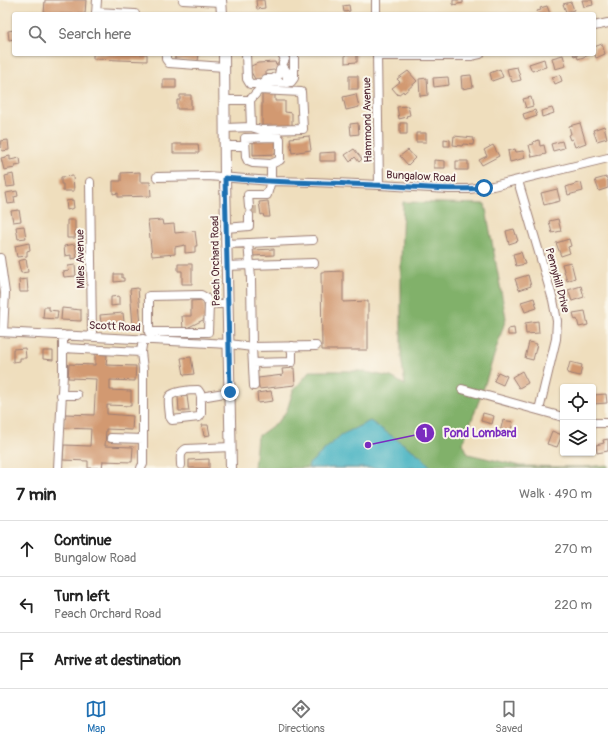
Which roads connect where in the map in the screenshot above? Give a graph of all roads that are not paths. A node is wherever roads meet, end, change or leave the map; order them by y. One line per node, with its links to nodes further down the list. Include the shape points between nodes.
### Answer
1 (96, 0): 5 (street)
2 (183, 0): 4 (street)
3 (376, 0): 7 (street)
4 (221, 1): 6 (main road)
5 (96, 12)
6 (222, 12)
7 (376, 12)
8 (608, 23): 9 (street)
9 (596, 26)
10 (166, 56): 15 (street, via 170,63)
11 (224, 56): 15 (main road, Peach Orchard Road)
12 (246, 56): 17 (street, via 247,80 250,84)
13 (377, 56): 31 (street, Hammond Avenue)
14 (285, 62): 16 (street); 16 (street, via 294,78); 17 (street, via 278,75)
15 (224, 67): 18 (main road, Peach Orchard Road)
16 (287, 83): 17 (street)
17 (258, 84)
18 (224, 100): 19 (street); 21 (main road, Peach Orchard Road)
19 (250, 100): 20 (street); 20 (street, via 259,90 301,92 303,129 261,130)
20 (251, 127): 21 (street)
21 (225, 128): 22 (main road, Peach Orchard Road)
22 (225, 146): 23 (street); 27 (main road, Peach Orchard Road)
23 (245, 146): 25 (street, via 248,161); 25 (street, via 245,138 278,137 280,160)
24 (608, 158): 28 (street, Bungalow Road)
25 (271, 164): 30 (street)
26 (157, 178): 27 (street, Bungalow Road)
27 (225, 178): 30 (street, Bungalow Road); 32 (main road, Peach Orchard Road)
28 (518, 180): 31 (street, Bungalow Road, via 469,189); 60 (street, Pennyhill Drive, via 557,321 556,339)
29 (90, 182): 44 (street, Miles Avenue)
30 (270, 182): 31 (street, Bungalow Road); 32 (street, via 267,195 248,195 253,226)
31 (379, 185)
32 (226, 228): 34 (main road, Peach Orchard Road)
33 (314, 240): 35 (street)
34 (226, 244): 35 (street); 39 (main road, Peach Orchard Road)
35 (248, 244): 38 (street)
36 (0, 258): 42 (street, via 5,293)
37 (314, 263): 38 (street)
38 (250, 265): 39 (street); 50 (street)
39 (227, 266): 41 (main road, Peach Orchard Road)
40 (210, 304): 41 (street); 45 (street, via 208,332); 45 (street, via 201,295 149,296 149,332)
41 (228, 304): 47 (main road, Peach Orchard Road)
42 (2, 332): 43 (street, Scott Road)
43 (63, 334): 44 (street, Scott Road); 51 (street)
44 (92, 336): 46 (street, Scott Road)
45 (172, 336): 46 (street, Scott Road); 47 (street, Scott Road)
46 (143, 339): 52 (street)
47 (229, 344): 50 (street, Scott Road); 56 (main road, Peach Orchard Road)
48 (292, 346): 49 (street, Scott Road); 50 (street, Scott Road); 53 (street, via 292,362)
49 (316, 346)
50 (252, 347): 53 (street)
51 (63, 348): 52 (street); 57 (street)
52 (141, 352): 65 (street)
53 (253, 363): 54 (street)
54 (254, 386)
55 (462, 389): 60 (street)
56 (230, 392): 59 (street); 66 (main road, Peach Orchard Road)
57 (62, 395): 58 (street); 68 (street)
58 (77, 395)
59 (201, 396): 59 (street, via 198,390 170,395 170,418 172,420 199,417)
60 (539, 410): 61 (street)
61 (560, 416)
62 (608, 422): 63 (street)
63 (596, 423)
64 (111, 438): 65 (street)
65 (143, 439): 69 (street)
66 (231, 447): 67 (street, via 182,451); 70 (main road, Peach Orchard Road)
67 (181, 465)
68 (58, 468)
69 (141, 468)
70 (231, 468)

